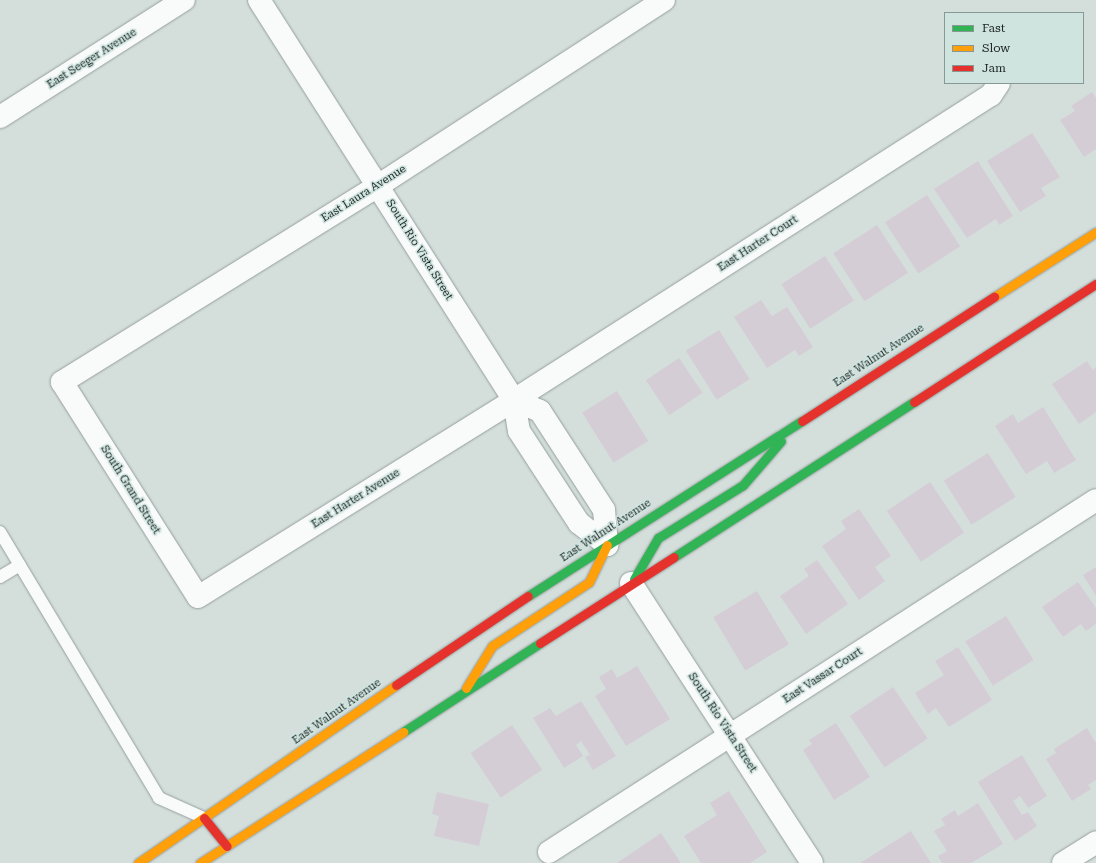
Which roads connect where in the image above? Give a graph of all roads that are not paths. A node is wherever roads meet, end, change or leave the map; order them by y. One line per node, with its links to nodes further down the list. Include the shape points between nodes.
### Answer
1 (184, 0): 5 (street, East Seeger Avenue)
2 (259, 0): 6 (street, South Rio Vista Street)
3 (664, 0): 6 (street, East Laura Avenue)
4 (998, 84): 10 (street, East Harter Court, via 991,95)
5 (0, 117)
6 (378, 186): 9 (street, East Laura Avenue); 10 (street, South Rio Vista Street)
7 (1096, 232): 11 (main road, East Walnut Avenue)
8 (1096, 284): 17 (main road)
9 (62, 382): 18 (street, South Grand Street)
10 (514, 400): 14 (street, via 540,411 604,510); 18 (street, East Harter Avenue)
11 (797, 423): 14 (main road, East Walnut Avenue); 17 (main road, via 743,486 658,538)
12 (1096, 500): 20 (street, East Vassar Court)
13 (0, 532): 15 (lane)
14 (607, 545): 19 (main road, via 589,582 492,646); 21 (main road, East Walnut Avenue, via 470,633)
15 (20, 565): 16 (lane); 21 (lane, via 159,798)
16 (0, 577)
17 (631, 583): 19 (main road); 20 (street, South Rio Vista Street)
18 (198, 597)
19 (462, 693): 23 (main road)
20 (730, 736): 24 (street, East Vassar Court); 27 (street, South Rio Vista Street)
21 (204, 818): 23 (main road); 25 (main road, East Walnut Avenue)
22 (1096, 842): 28 (street)
23 (226, 846): 26 (main road)
24 (549, 852)
25 (138, 863)
26 (200, 863)
27 (812, 863)
28 (1063, 863)

